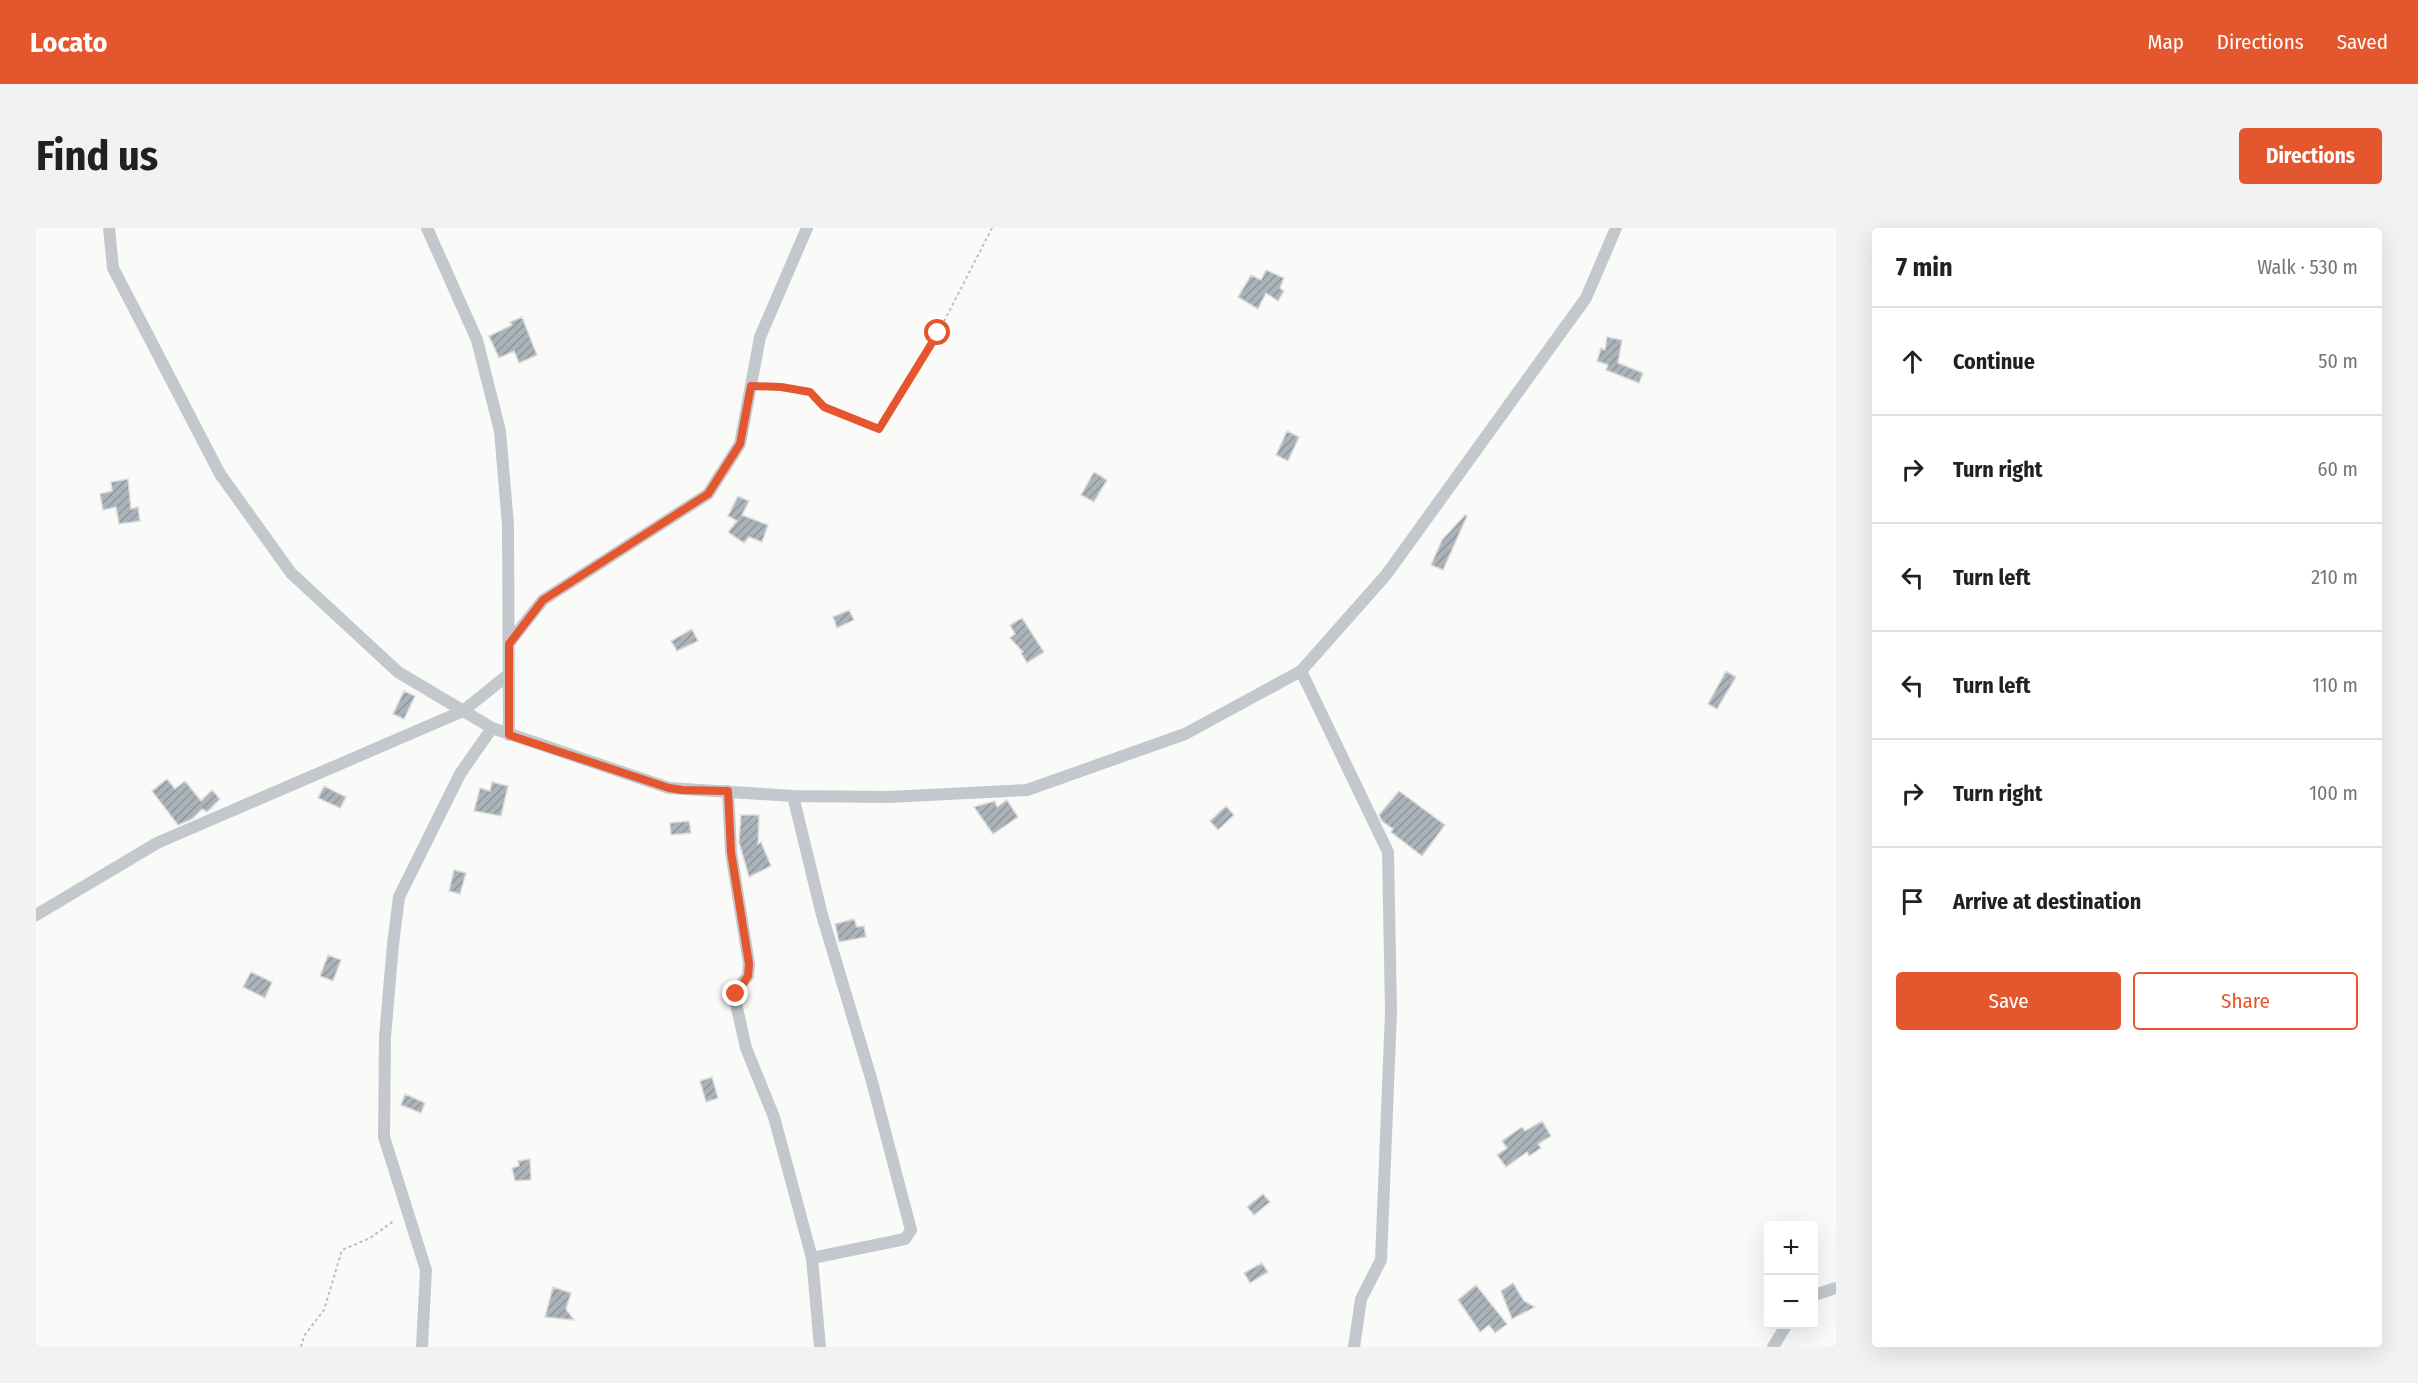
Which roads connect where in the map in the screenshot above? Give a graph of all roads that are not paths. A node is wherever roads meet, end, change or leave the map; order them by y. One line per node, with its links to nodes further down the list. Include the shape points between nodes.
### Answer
1 (109, 228): 8 (street, via 113,268 220,474 291,573 398,672)
2 (427, 228): 5 (street, via 477,340 500,431 508,525)
3 (807, 228): 5 (street, via 760,337 740,444 708,494 543,600)
4 (1616, 228): 6 (street, via 1586,298 1386,575)
5 (509, 644): 7 (street)
6 (1301, 671): 12 (street, via 1185,734 1027,790 888,797); 20 (street, via 1388,852 1391,1012 1381,1260 1361,1299)
7 (509, 674): 8 (street); 10 (street)
8 (463, 711): 9 (street); 13 (street, via 157,843)
9 (492, 728): 10 (street); 18 (street, via 460,774 399,897 385,1037 384,1137 426,1270)
10 (509, 735): 11 (street, via 669,788)
11 (728, 791): 12 (street); 14 (street, via 731,852 749,964 748,976 737,989 735,999 746,1048 774,1117)
12 (793, 796): 14 (street, via 822,915 911,1230 905,1239)
13 (36, 915)
14 (812, 1258): 19 (street)
15 (1836, 1288): 16 (street)
16 (1818, 1294)
17 (1784, 1329): 21 (street)
18 (422, 1347)
19 (820, 1347)
20 (1354, 1347)
21 (1773, 1347)

